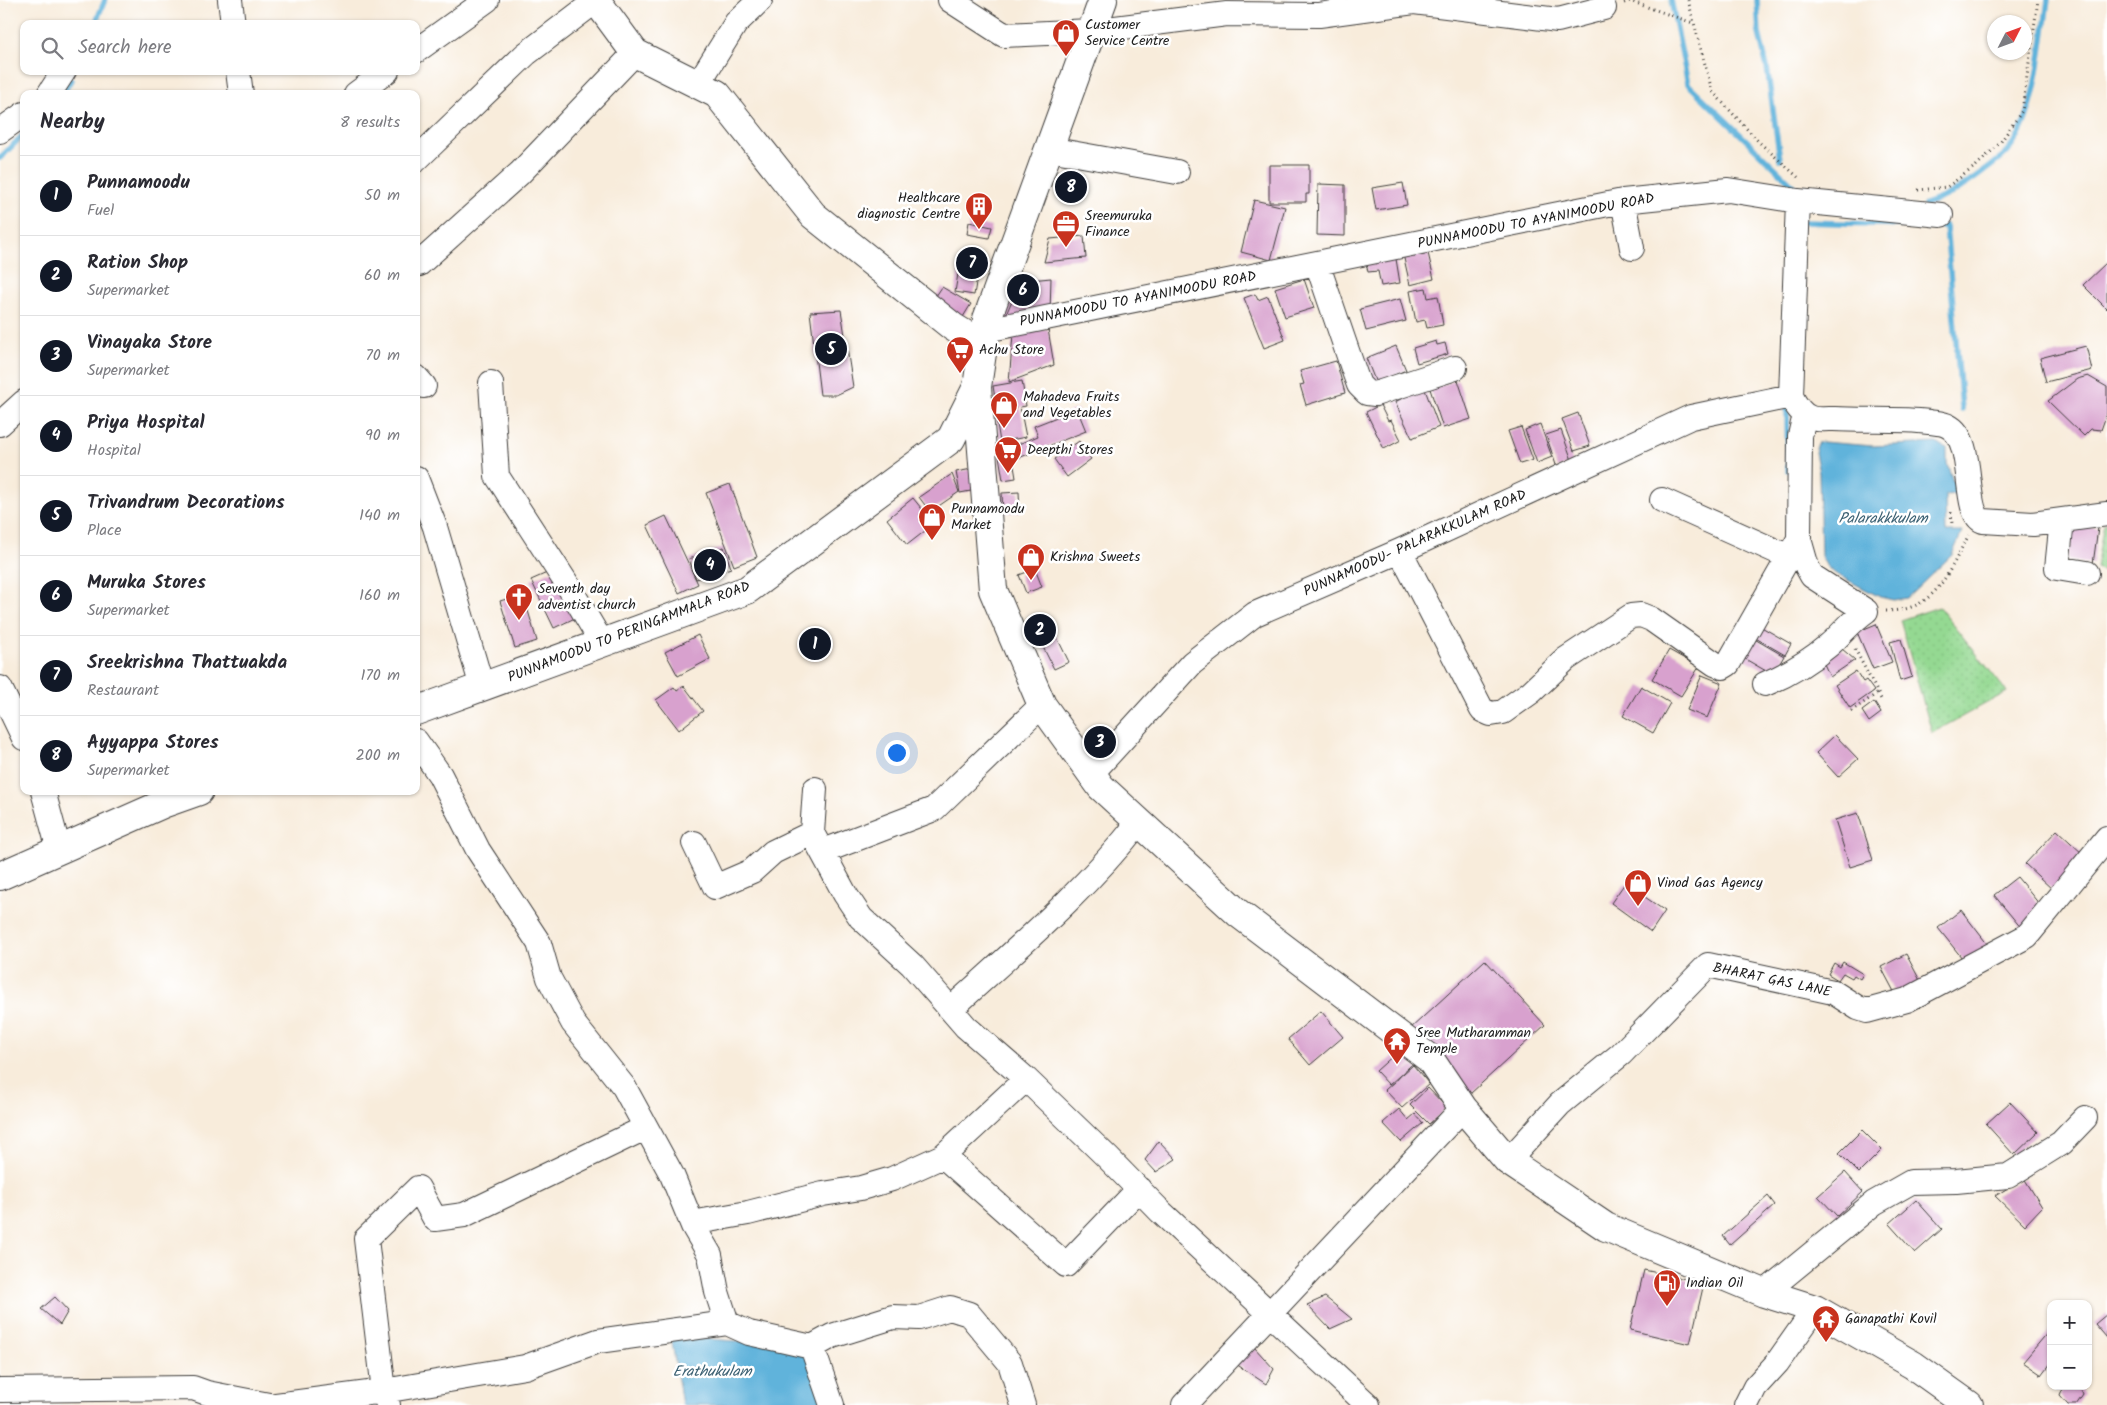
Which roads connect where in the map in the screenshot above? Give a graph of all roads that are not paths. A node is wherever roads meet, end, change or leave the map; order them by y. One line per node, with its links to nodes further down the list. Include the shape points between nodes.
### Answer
1 (230, 0): 10 (street)
2 (487, 0): 12 (street)
3 (597, 0): 13 (main road); 24 (street, via 526,54)
4 (760, 0): 17 (street, via 736,23)
5 (950, 0): 11 (street, via 1004,35)
6 (1102, 0): 11 (main road)
7 (1370, 4): 8 (street, via 1414,2); 11 (street, via 1319,15 1227,14)
8 (1499, 6): 9 (street, via 1558,20)
9 (1604, 8)
10 (232, 20)
11 (1091, 31): 23 (main road)
12 (420, 48)
13 (635, 54): 17 (main road); 31 (street, via 520,173)
14 (61, 75): 18 (street)
15 (239, 75): 19 (street)
16 (382, 75): 20 (street)
17 (698, 84): 32 (main road, via 716,94 813,215 953,328)
18 (52, 90)
19 (240, 90)
20 (362, 90)
21 (20, 117): 22 (street)
22 (0, 132)
23 (1049, 149): 25 (street); 32 (main road, via 987,319)
24 (420, 156)
25 (1177, 172)
26 (1800, 190): 27 (street, PUNNAMOODU TO AYANIMOODU ROAD, via 1728,190); 28 (street, PUNNAMOODU TO AYANIMOODU ROAD); 36 (street)
27 (1623, 201): 29 (street); 30 (street, PUNNAMOODU TO AYANIMOODU ROAD)
28 (1941, 215)
29 (1632, 248)
30 (1317, 263): 32 (street, PUNNAMOODU TO AYANIMOODU ROAD); 33 (street, via 1354,374 1367,393 1375,394)
31 (420, 264)
32 (984, 337): 35 (main road)
33 (1455, 368)
34 (491, 383): 47 (street, via 497,476)
35 (978, 387): 47 (main road, PUNNAMOODU TO PERINGAMMALA ROAD, via 951,439 748,590); 51 (main road, via 993,590)
36 (1785, 397): 38 (street); 45 (street, PUNNAMOODU- PALARAKKULAM ROAD, via 1691,417)
37 (20, 406): 39 (street)
38 (1810, 418): 43 (street, via 1901,418 1947,425 1963,442 1968,482 1979,519 2033,524); 44 (street, via 1803,423 1800,436)
39 (0, 424)
40 (420, 488): 50 (street, via 435,526)
41 (1662, 500): 44 (street)
42 (2107, 514): 43 (street)
43 (2062, 520): 46 (street, via 2057,568)
44 (1794, 548): 45 (street, via 1728,664 1715,664 1641,614 1631,616 1566,659 1531,692 1503,712 1491,714 1482,710); 48 (street, via 1812,576 1856,611 1830,644 1788,675)
45 (1400, 551): 55 (street, PUNNAMOODU- PALARAKKULAM ROAD, via 1255,614 1192,663)
46 (2087, 573)
47 (602, 643): 50 (main road, PUNNAMOODU TO PERINGAMMALA ROAD)
48 (1765, 684)
49 (0, 688): 53 (street)
50 (482, 688): 52 (main road, PUNNAMOODU TO PERINGAMMALA ROAD)
51 (1042, 706): 55 (main road); 61 (street, via 934,809)
52 (420, 710)
53 (20, 730)
54 (420, 747): 69 (street, via 440,775 478,850 539,943 549,978 574,1023 624,1087)
55 (1091, 774): 59 (main road)
56 (815, 789): 61 (street)
57 (44, 795): 63 (street)
58 (190, 795): 63 (main road)
59 (1138, 822): 65 (street, via 1083,887); 67 (main road, via 1238,913 1430,1059)
60 (2107, 838): 71 (street, BHARAT GAS LANE, via 2027,936 1907,1000 1867,1011 1834,992 1708,965 1621,1054 1560,1104)
61 (818, 842): 62 (street, via 774,852 752,871 715,887); 65 (street, via 845,894 862,918 912,965)
62 (694, 843)
63 (59, 850): 64 (main road)
64 (0, 876)
65 (951, 1009): 66 (street, via 966,1027)
66 (1026, 1079): 70 (street); 72 (street)
67 (1463, 1108): 71 (main road); 76 (street)
68 (2085, 1118): 74 (street, via 2061,1143 2008,1176 1911,1182 1874,1204)
69 (645, 1128): 73 (street, via 672,1174); 80 (street, via 464,1215 435,1219 418,1188 366,1240)
70 (943, 1156): 72 (street, via 1066,1266); 73 (street, via 892,1179 860,1188)
71 (1508, 1161): 74 (main road, via 1606,1227)
72 (1139, 1189): 76 (street)
73 (692, 1223): 77 (street, via 710,1254)
74 (1764, 1293): 75 (main road)
75 (1815, 1309): 87 (street, via 1777,1363 1755,1387); 88 (main road, via 1913,1365)
76 (1270, 1315): 85 (street); 86 (street)
77 (726, 1323): 78 (street, via 749,1333); 80 (street, via 598,1341 526,1367)
78 (812, 1347): 83 (street); 84 (street, via 832,1336 893,1317 919,1318 950,1308 968,1314 1010,1363)
79 (0, 1390): 81 (street, via 193,1388)
80 (386, 1398): 82 (street)
81 (269, 1405)
82 (276, 1405)
83 (832, 1405)
84 (1023, 1405)
85 (1184, 1405)
86 (1368, 1405)
87 (1746, 1405)
88 (1969, 1405)

